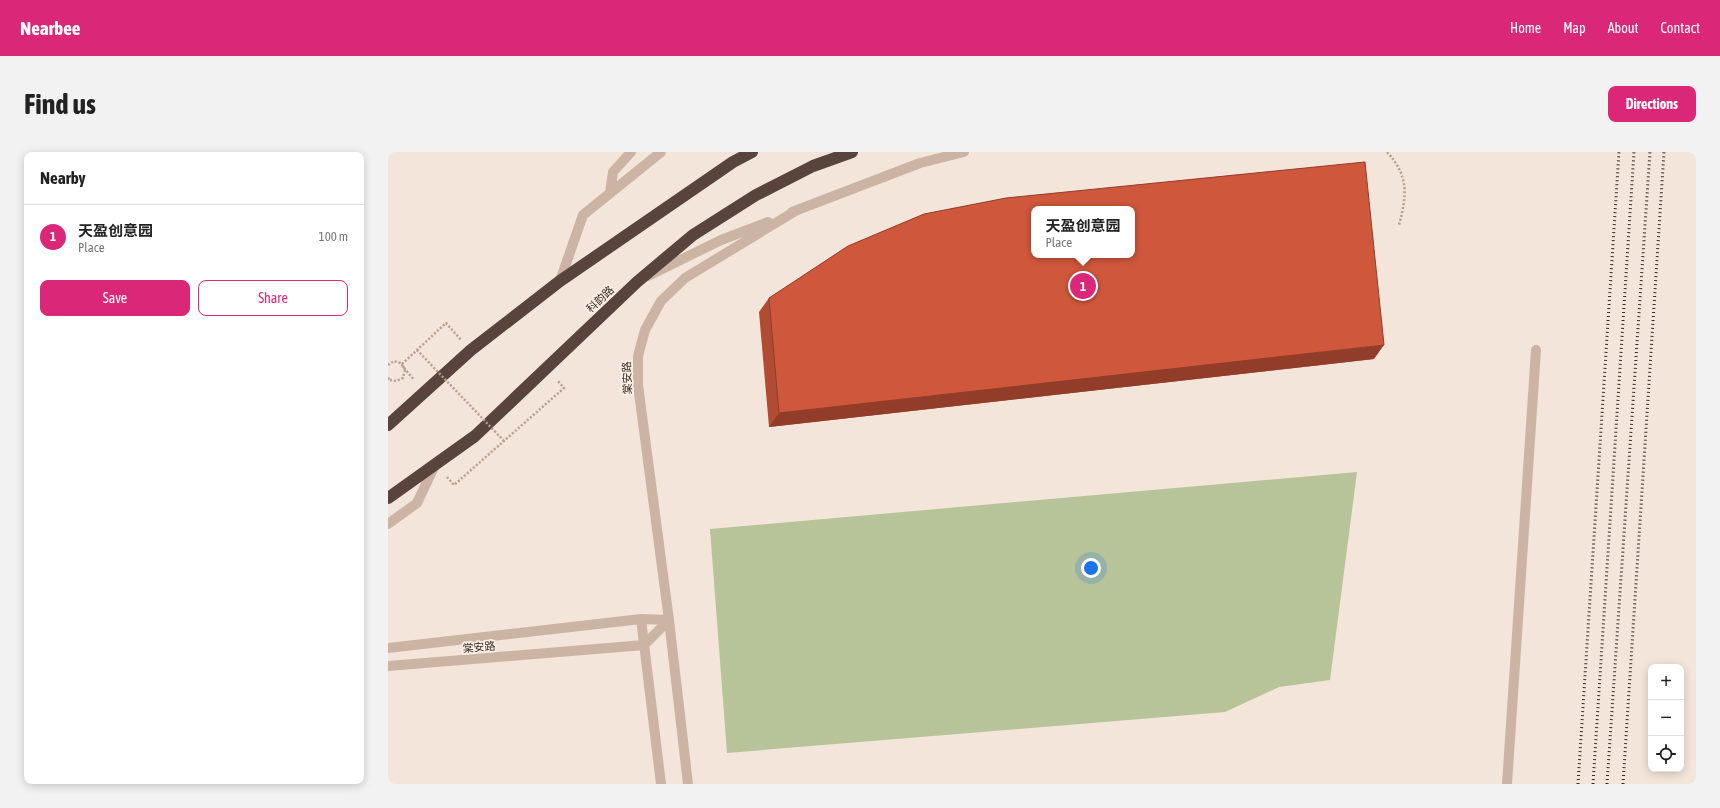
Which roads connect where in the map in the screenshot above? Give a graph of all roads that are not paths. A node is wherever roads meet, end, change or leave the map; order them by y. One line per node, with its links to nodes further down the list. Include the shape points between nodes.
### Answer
1 (631, 152): 6 (street, via 613,172)
2 (661, 152): 6 (street)
3 (752, 152): 8 (highway, via 733,162)
4 (852, 152): 9 (highway, 科韵路, via 813,166 756,195 693,235)
5 (964, 152): 7 (street, via 920,163)
6 (610, 193): 8 (street, via 582,215)
7 (797, 210): 9 (street, via 721,240); 16 (street, 棠安路, via 685,278 661,301 645,330 638,356 638,385)
8 (560, 280): 11 (highway, via 470,350)
9 (637, 282): 12 (highway, 科韵路, via 475,436)
10 (1536, 350): 22 (street)
11 (388, 425)
12 (435, 465): 13 (highway, 科韵路); 14 (street, via 417,503)
13 (388, 498)
14 (388, 524)
15 (641, 619): 16 (street, 棠安路); 17 (street); 18 (street, 棠安路)
16 (669, 620): 17 (street); 21 (street, 棠安路)
17 (644, 646): 19 (street, 棠安路); 20 (street)
18 (388, 648)
19 (388, 666)
20 (661, 784)
21 (688, 784)
22 (1507, 784)

